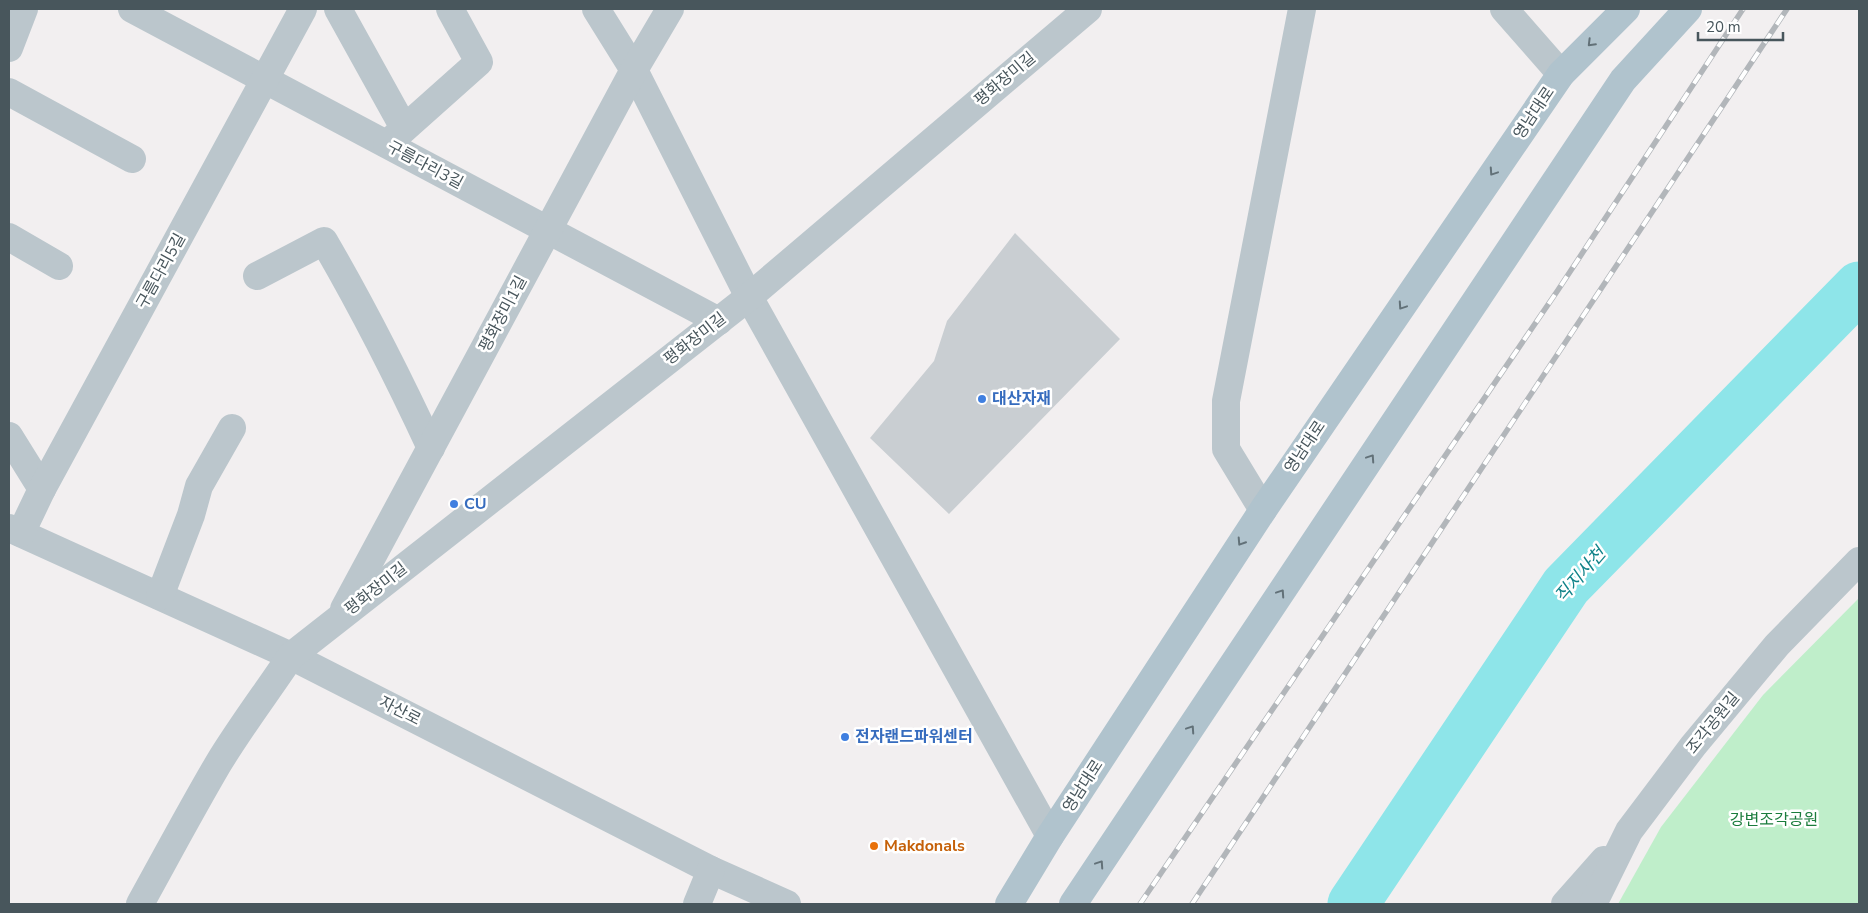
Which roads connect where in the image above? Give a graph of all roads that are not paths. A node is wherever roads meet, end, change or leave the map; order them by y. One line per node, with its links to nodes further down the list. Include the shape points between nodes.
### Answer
1 (24, 9): 13 (street)
2 (132, 9): 16 (street, 구름다리3길)
3 (303, 9): 16 (street, 구름다리5길)
4 (338, 9): 18 (street)
5 (450, 9): 18 (street, via 479,62)
6 (596, 9): 14 (street)
7 (670, 9): 14 (street, 평화장미1길)
8 (1088, 9): 24 (street, 평화장미길)
9 (1302, 9): 30 (street, via 1226,401 1226,450)
10 (1504, 9): 15 (street)
11 (1626, 9): 15 (main road, 영남대로, one-way to 15)
12 (1688, 9): 43 (main road, one-way to 12, via 1623,80)
13 (9, 48)
14 (634, 70): 20 (street, 평화장미1길); 24 (street)
15 (1560, 74): 30 (main road, 영남대로, one-way to 30)
16 (265, 79): 18 (street, 구름다리3길); 29 (street, 구름다리5길)
17 (9, 92): 19 (street)
18 (395, 136): 20 (street, 구름다리3길)
19 (132, 159)
20 (548, 230): 25 (street, 구름다리3길); 28 (street, 평화장미1길)
21 (9, 236): 22 (street)
22 (59, 266)
23 (257, 276): 28 (street, via 324,241 398,378)
24 (749, 297): 25 (street, 평화장미길); 37 (street)
25 (719, 321): 34 (street, 평화장미길)
26 (232, 428): 33 (street, via 198,486 191,515)
27 (9, 436): 29 (street)
28 (431, 448): 34 (street, 평화장미1길)
29 (42, 489): 31 (street, 구름다리5길)
30 (1262, 510): 37 (main road, 영남대로, one-way to 37)
31 (15, 531): 33 (street, 자산로)
32 (1859, 560): 36 (street, 조각공원길, via 1777,645 1693,746)
33 (160, 596): 35 (street, 자산로)
34 (338, 619): 35 (street, 평화장미길)
35 (291, 656): 38 (street, 자산로); 39 (street, 평화장미길, via 219,763)
36 (1629, 831): 44 (street); 45 (street, 조각공원길)
37 (1050, 836): 42 (main road, 영남대로)
38 (711, 870): 40 (street); 41 (street, 자산로)
39 (140, 904)
40 (697, 904)
41 (787, 904)
42 (1009, 904)
43 (1073, 904)
44 (1565, 904)
45 (1593, 904)

